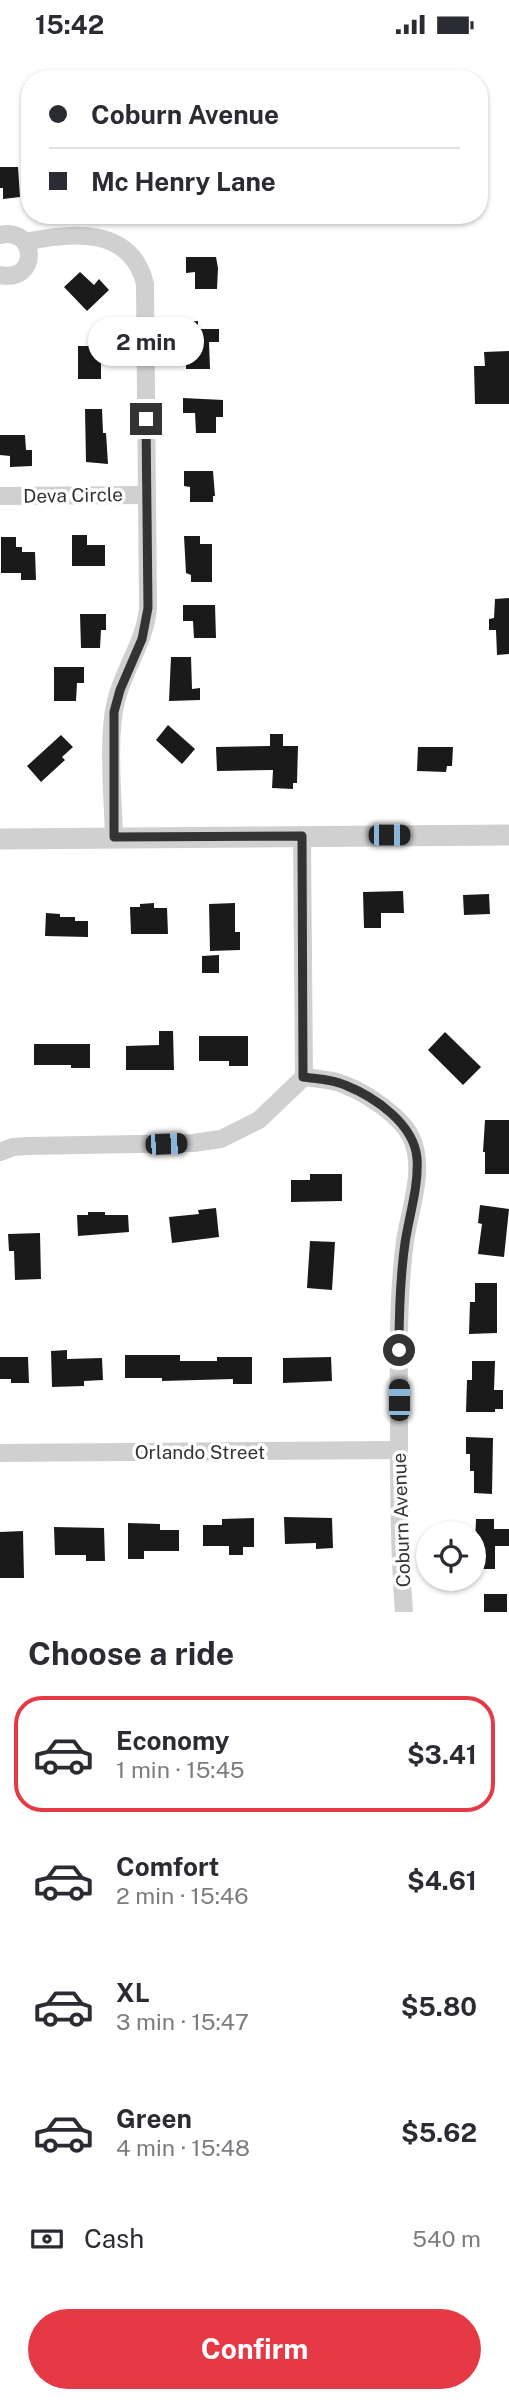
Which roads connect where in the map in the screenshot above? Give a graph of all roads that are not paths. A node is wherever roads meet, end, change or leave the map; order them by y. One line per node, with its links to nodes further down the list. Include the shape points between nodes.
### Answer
1 (0, 235): 2 (street, via 12,234)
2 (25, 242): 3 (street, via 26,267 14,276); 4 (street, via 60,236 99,237 126,250 141,271 146,292)
3 (0, 275)
4 (147, 495): 5 (street, Deva Circle); 8 (street, via 147,617 114,712)
5 (0, 496)
6 (509, 835): 7 (street)
7 (302, 836): 8 (street); 10 (street)
8 (114, 837): 9 (street)
9 (0, 839)
10 (303, 1077): 11 (street, via 259,1120 221,1139 27,1146); 12 (street, Coburn Avenue, via 344,1084 368,1098 403,1125 415,1149 417,1173 401,1284)
11 (0, 1151)
12 (399, 1450): 13 (street, Orlando Street); 14 (street, Coburn Avenue)
13 (0, 1453)
14 (404, 1612)

